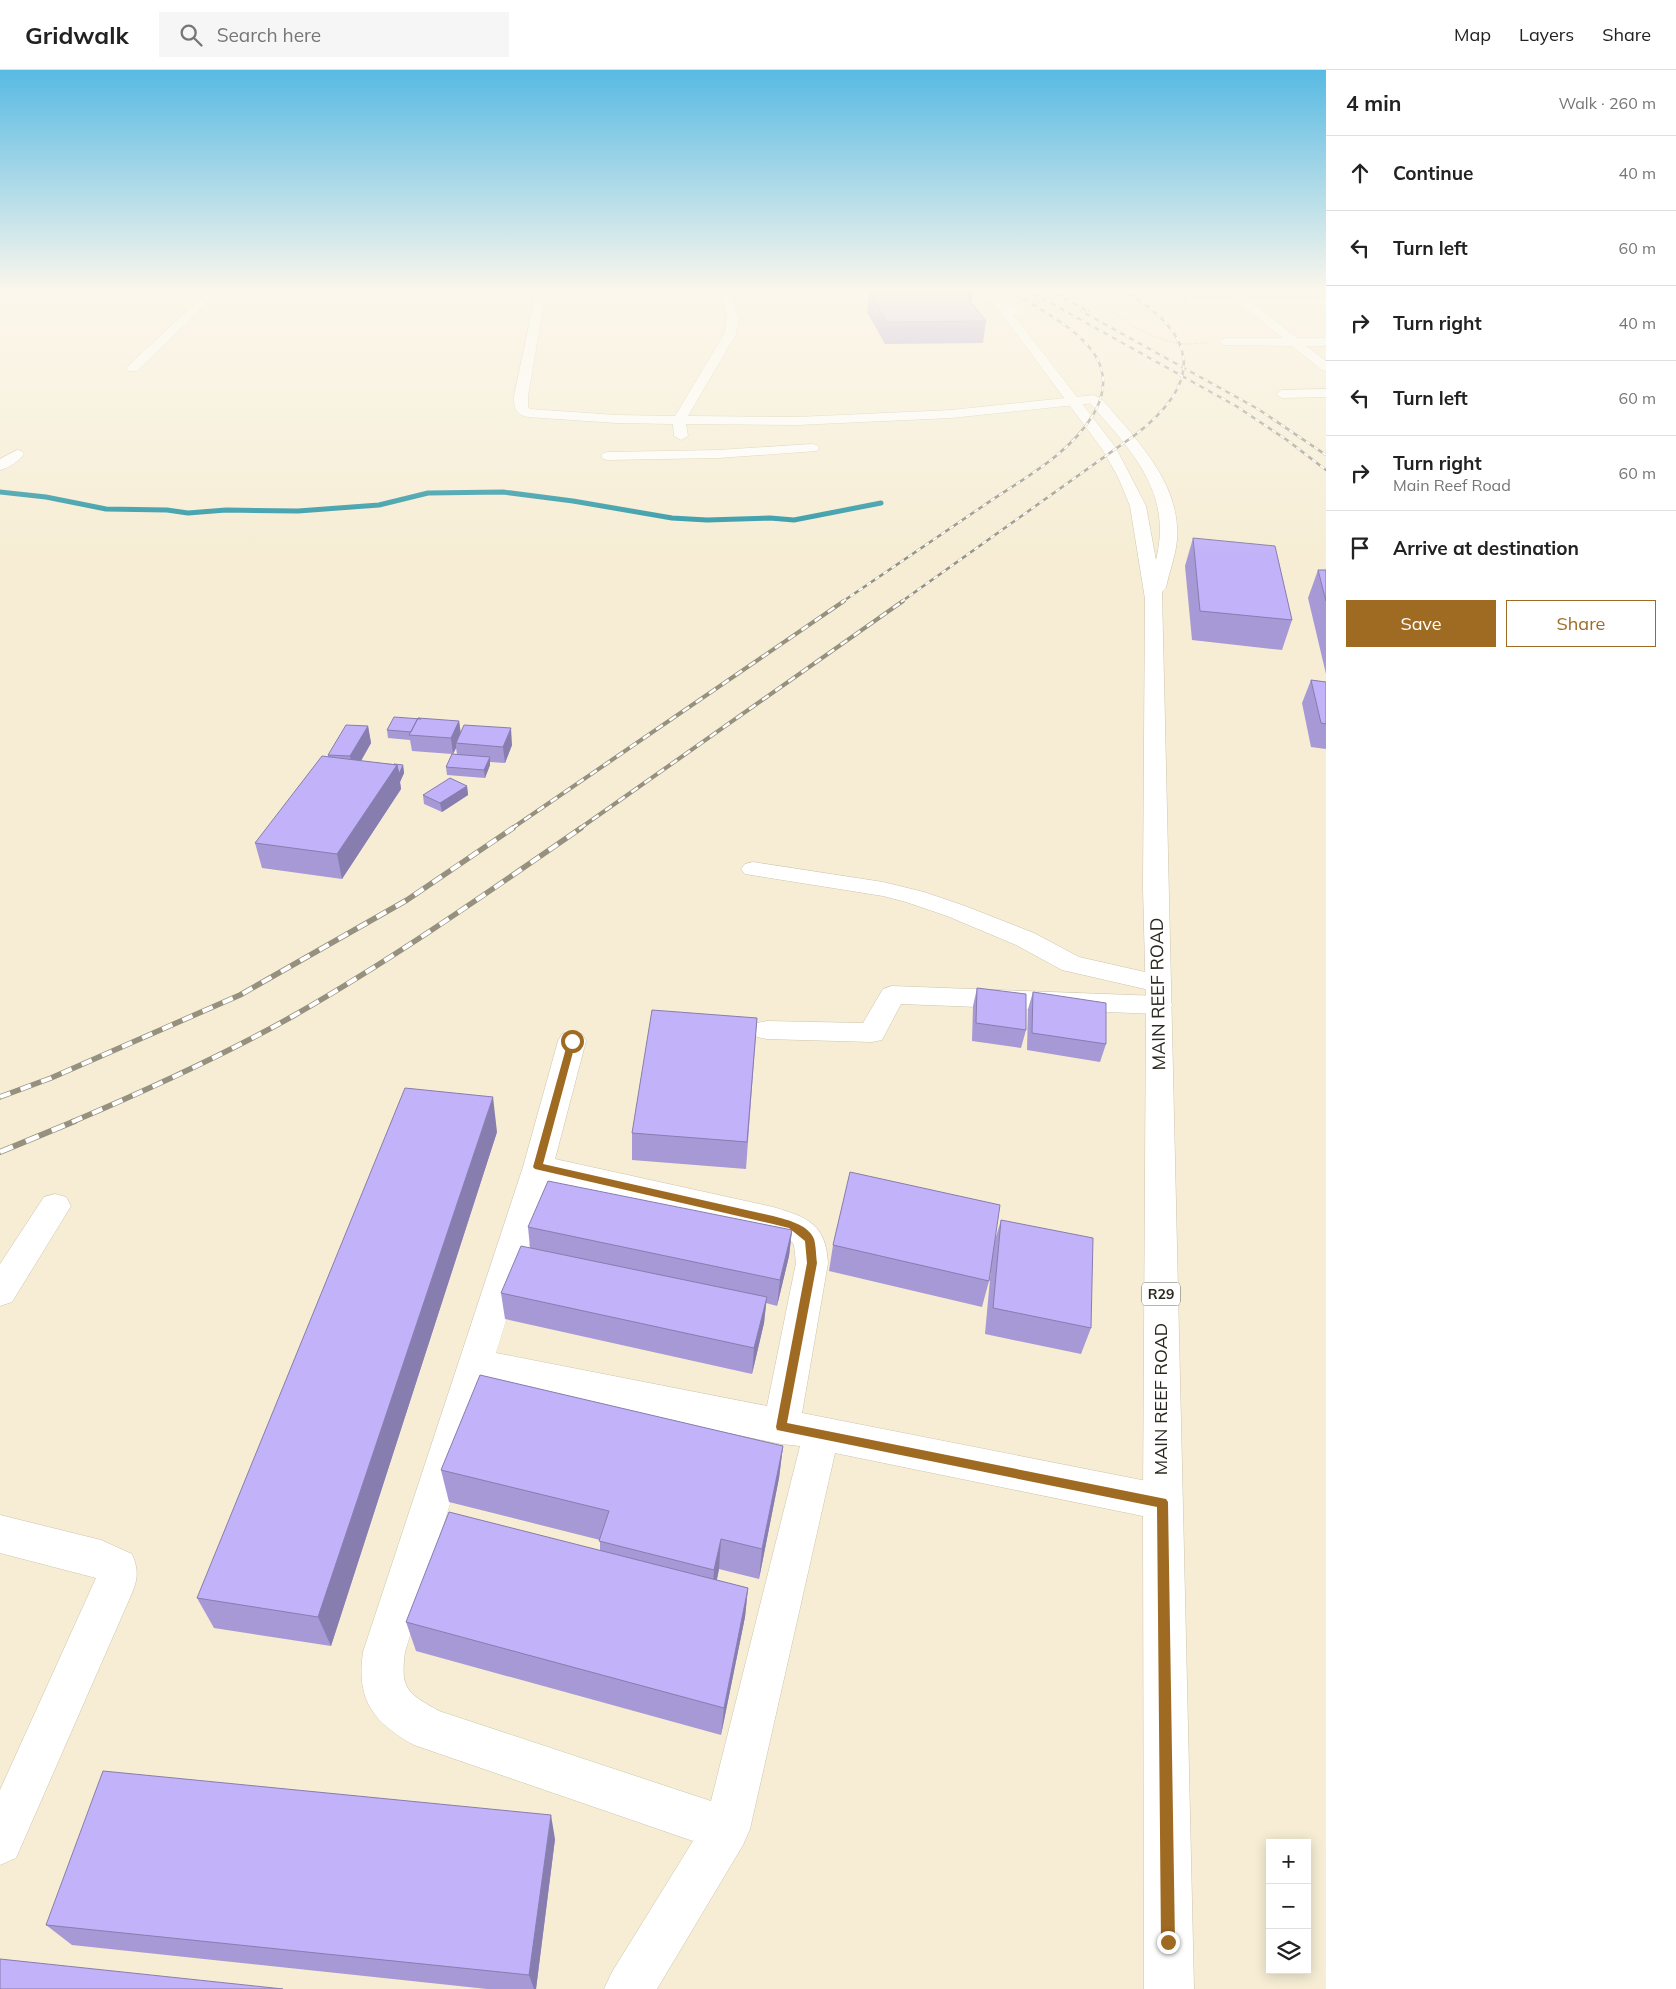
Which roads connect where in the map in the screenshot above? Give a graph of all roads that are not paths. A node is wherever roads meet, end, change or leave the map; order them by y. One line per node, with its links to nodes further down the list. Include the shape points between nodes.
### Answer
1 (524, 381): 9 (street, via 521,407 528,413)
2 (703, 381): 9 (street)
3 (1058, 381): 8 (street, MAIN REEF ROAD / R29)
4 (1083, 385): 7 (street, MAIN REEF ROAD / R29)
5 (1326, 393): 6 (street)
6 (1282, 394)
7 (1094, 399): 8 (street); 10 (street, MAIN REEF ROAD / R29)
8 (1074, 401): 9 (street, via 959,413 804,421); 11 (street, MAIN REEF ROAD / R29)
9 (680, 420): 14 (street)
10 (1119, 429): 11 (street); 17 (street, MAIN REEF ROAD / R29, via 1153,472 1166,513 1169,538)
11 (1096, 431): 17 (street, MAIN REEF ROAD / R29, via 1109,448 1138,506)
12 (812, 448): 14 (street)
13 (17, 454): 16 (street)
14 (682, 454): 15 (street)
15 (608, 456)
16 (0, 466)
17 (1154, 599): 19 (street, MAIN REEF ROAD / R29)
18 (753, 869): 19 (street, via 915,897 1025,939 1071,964)
19 (1158, 994): 20 (street, via 892,994 872,1033); 28 (street, MAIN REEF ROAD / R29)
20 (767, 1030)
21 (572, 1041): 22 (street)
22 (538, 1167): 25 (street); 26 (street, via 773,1220 803,1232 809,1240 812,1263)
23 (55, 1206): 24 (street)
24 (0, 1292)
25 (475, 1364): 26 (street); 30 (street, via 384,1652 381,1679 387,1697 403,1715 429,1730)
26 (781, 1427): 27 (street)
27 (821, 1435): 28 (street); 30 (street)
28 (1162, 1502): 33 (street, MAIN REEF ROAD / R29)
29 (0, 1534): 31 (street, via 101,1559 118,1568 115,1586)
30 (727, 1829): 32 (street)
31 (0, 1842)
32 (628, 1989)
33 (1169, 1989)

